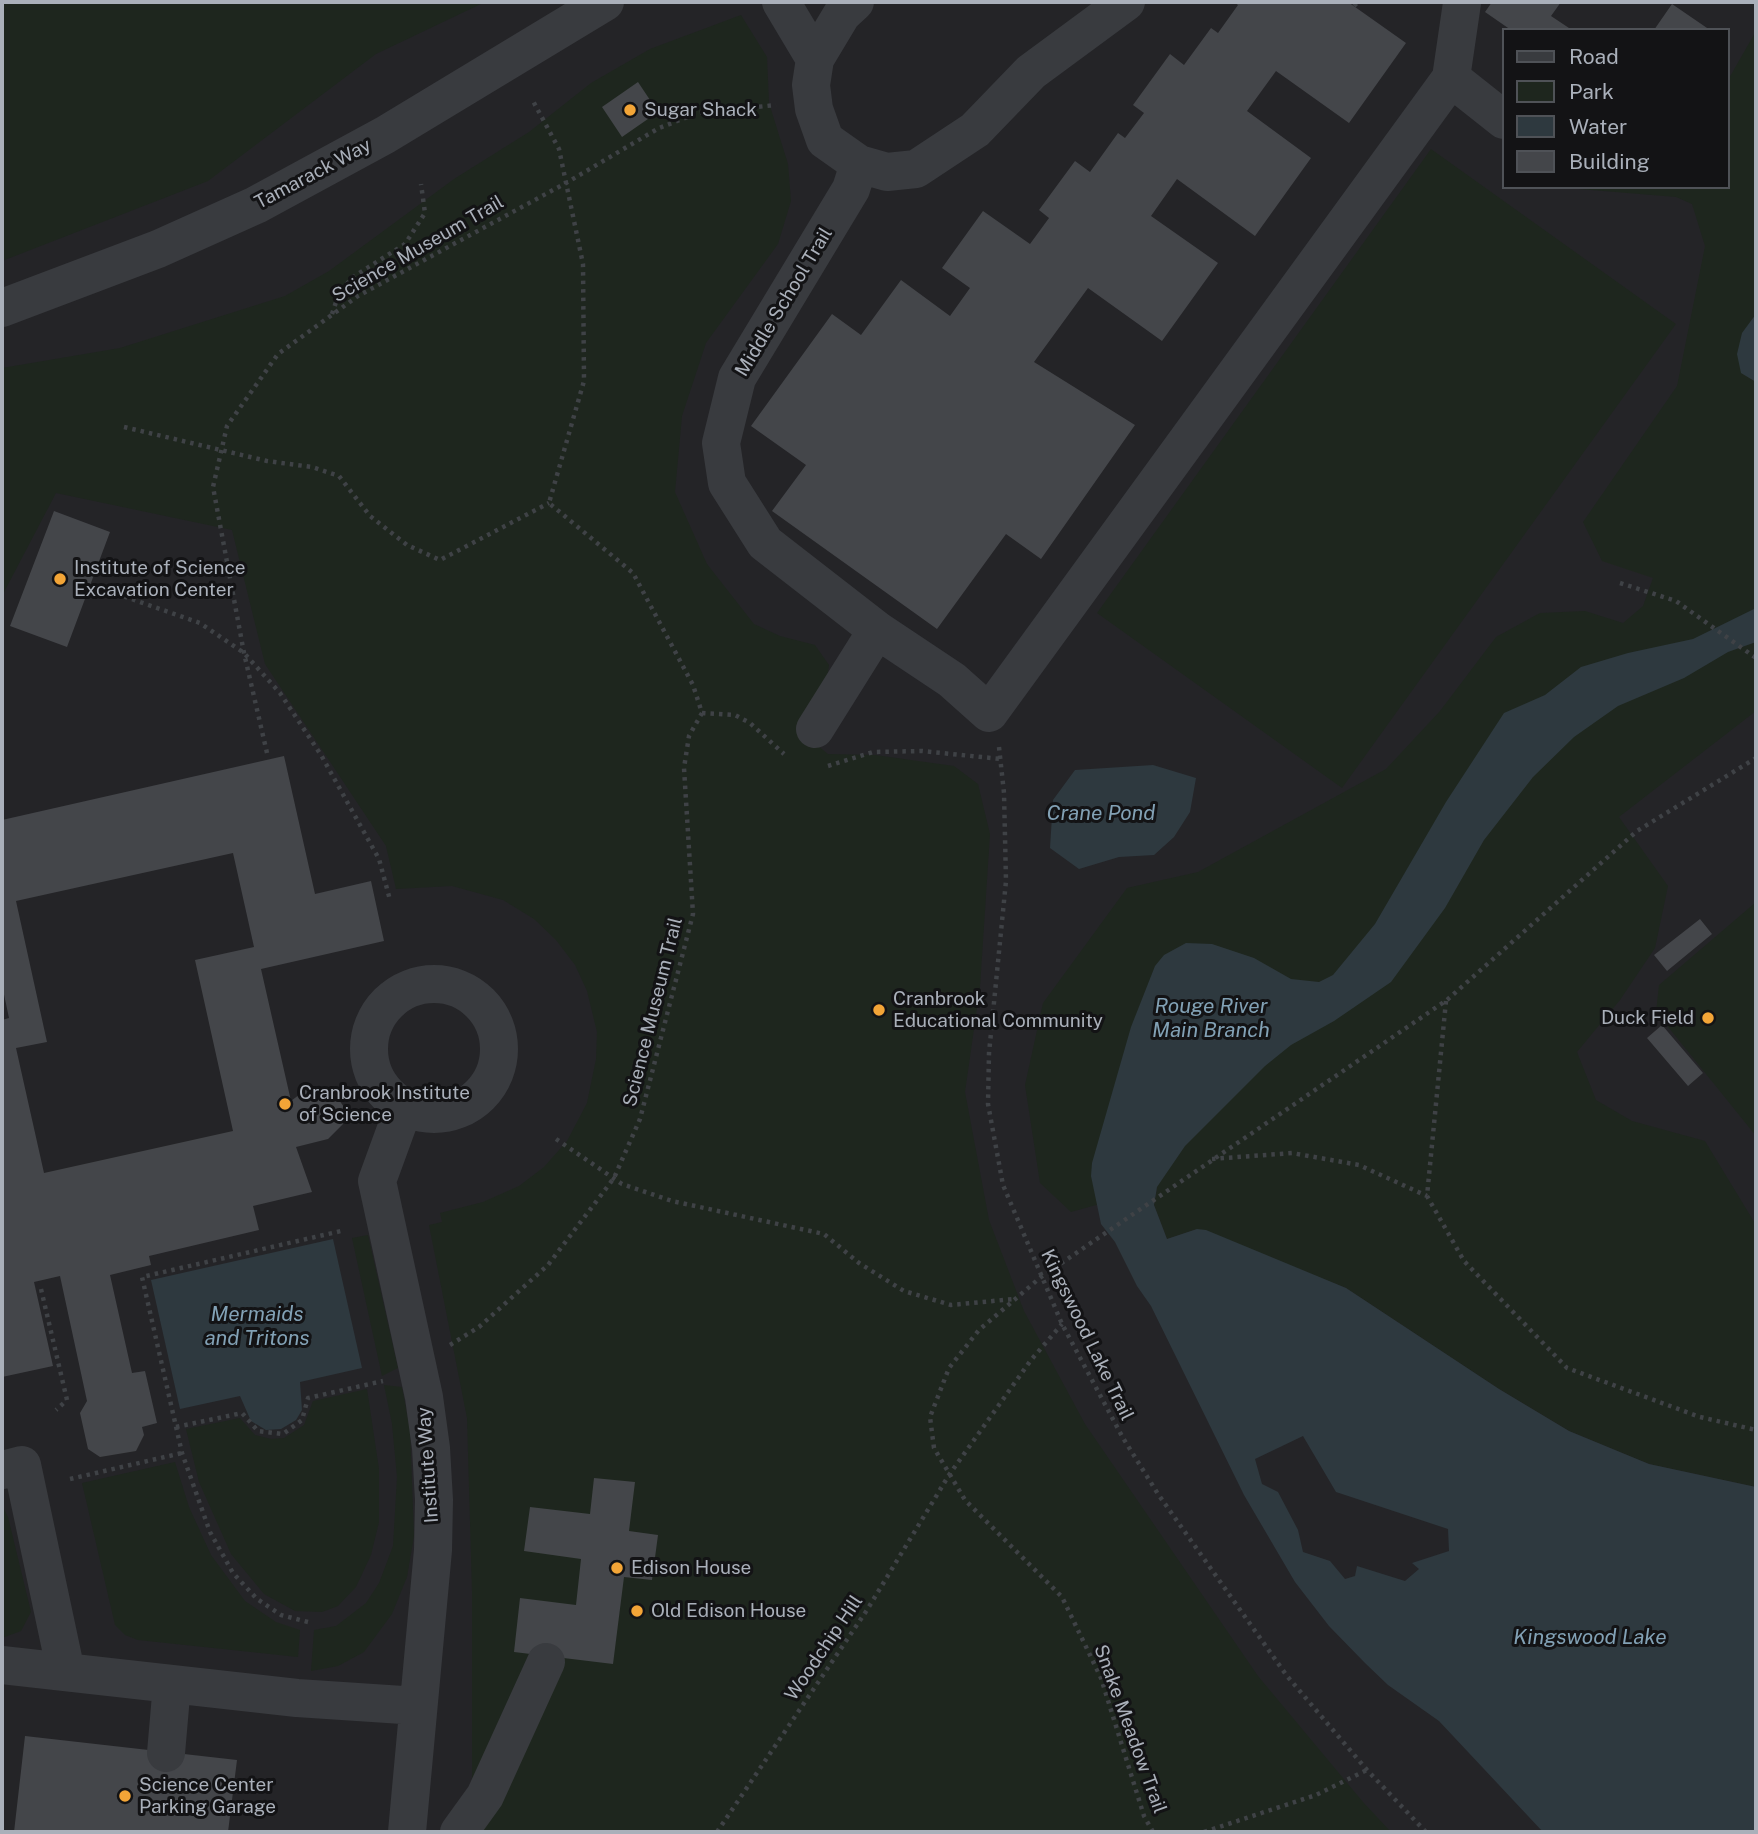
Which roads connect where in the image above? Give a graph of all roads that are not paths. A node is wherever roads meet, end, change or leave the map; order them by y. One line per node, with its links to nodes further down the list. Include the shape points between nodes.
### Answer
1 (605, 2): 10 (street, Tamarack Way, via 374,142 256,205 158,249)
2 (781, 2): 6 (street)
3 (855, 2): 6 (street, via 842,14)
4 (1126, 2): 9 (street, via 1031,72 975,130 916,169 887,172)
5 (1462, 3): 7 (street)
6 (815, 59): 9 (street, via 811,85 825,140)
7 (1451, 78): 8 (street); 11 (street, Middle School Trail, via 989,713 952,680)
8 (1502, 118)
9 (859, 164): 11 (street, Middle School Trail, via 851,189 737,378 721,443 727,484 765,543)
10 (2, 308)
11 (877, 630): 12 (street)
12 (815, 729)
13 (404, 1107): 19 (street, Institute Way, via 377,1181 431,1448 433,1550)
14 (2, 1470): 17 (street, via 22,1465)
15 (546, 1662): 22 (street, via 485,1796)
16 (2, 1665): 17 (street)
17 (66, 1672): 18 (street)
18 (172, 1684): 19 (street); 20 (street)
19 (418, 1706): 21 (street, Institute Way)
20 (166, 1753)
21 (407, 1832)
22 (458, 1832)

